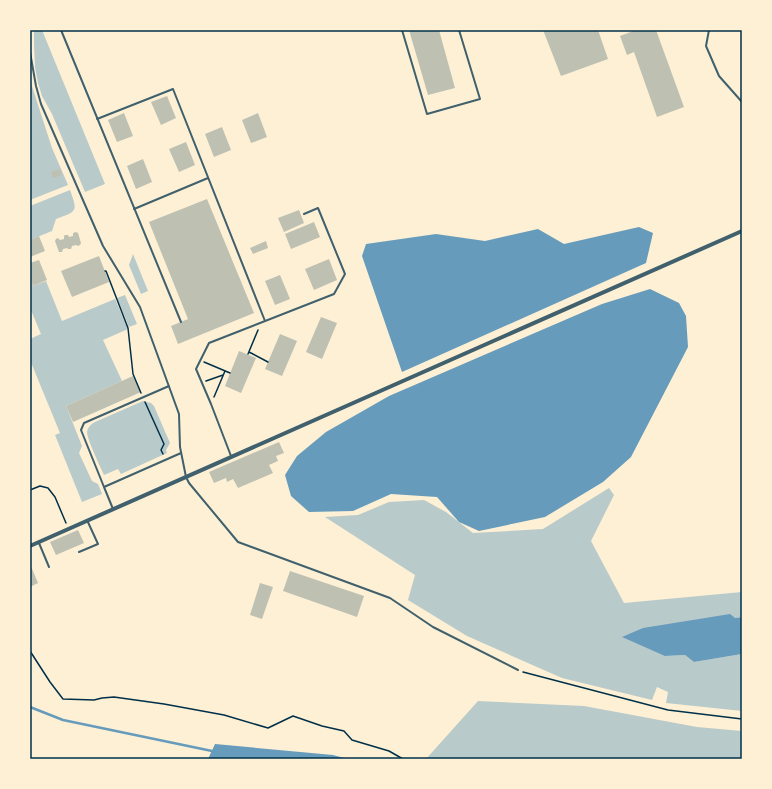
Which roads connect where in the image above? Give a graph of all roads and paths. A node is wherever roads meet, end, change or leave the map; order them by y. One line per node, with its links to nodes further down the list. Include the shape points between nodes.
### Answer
1 (61, 30): 7 (lane)
2 (402, 30): 3 (lane, via 427,114 480,99)
3 (458, 30)
4 (709, 30): 6 (lane, via 706,46 718,76)
5 (30, 52): 22 (lane, via 41,104 103,246 140,307)
6 (742, 102)
7 (97, 119): 8 (lane, via 173,89); 9 (lane)
8 (208, 178): 9 (lane); 13 (lane)
9 (134, 209): 14 (lane)
10 (304, 214): 13 (lane, via 318,208 345,274 334,294)
11 (742, 231): 27 (street)
12 (105, 271): 23 (path, via 128,328 133,374)
13 (265, 321): 15 (lane)
14 (181, 322)
15 (261, 323): 16 (lane, via 209,343); 17 (path, via 248,353)
16 (200, 361): 18 (path); 21 (lane, via 196,369)
17 (268, 362)
18 (225, 371): 19 (path); 20 (path)
19 (230, 373)
20 (223, 375): 21 (path); 24 (path)
21 (202, 382): 24 (lane)
22 (169, 386): 23 (lane); 25 (lane, via 179,414)
23 (143, 397): 26 (path, via 164,444 161,450); 29 (lane, via 84,423 82,430)
24 (211, 404): 27 (lane)
25 (182, 453): 28 (lane); 29 (lane)
26 (163, 455)
27 (231, 457): 28 (street)
28 (186, 477): 31 (street); 39 (lane, via 238,542 390,598 433,627)
29 (104, 487): 31 (lane)
30 (30, 490): 33 (path, via 40,486 48,488)
31 (113, 509): 32 (street)
32 (87, 520): 33 (street); 36 (lane, via 98,544)
33 (68, 529): 34 (street)
34 (38, 542): 35 (street); 37 (lane)
35 (30, 546)
36 (79, 552)
37 (49, 567)
38 (30, 651): 41 (path, via 63,699 94,700 114,697 164,704 224,715 268,728 293,716 344,731 352,740 389,751)
39 (518, 670): 40 (path, via 668,710)
40 (742, 719)
41 (403, 759)

